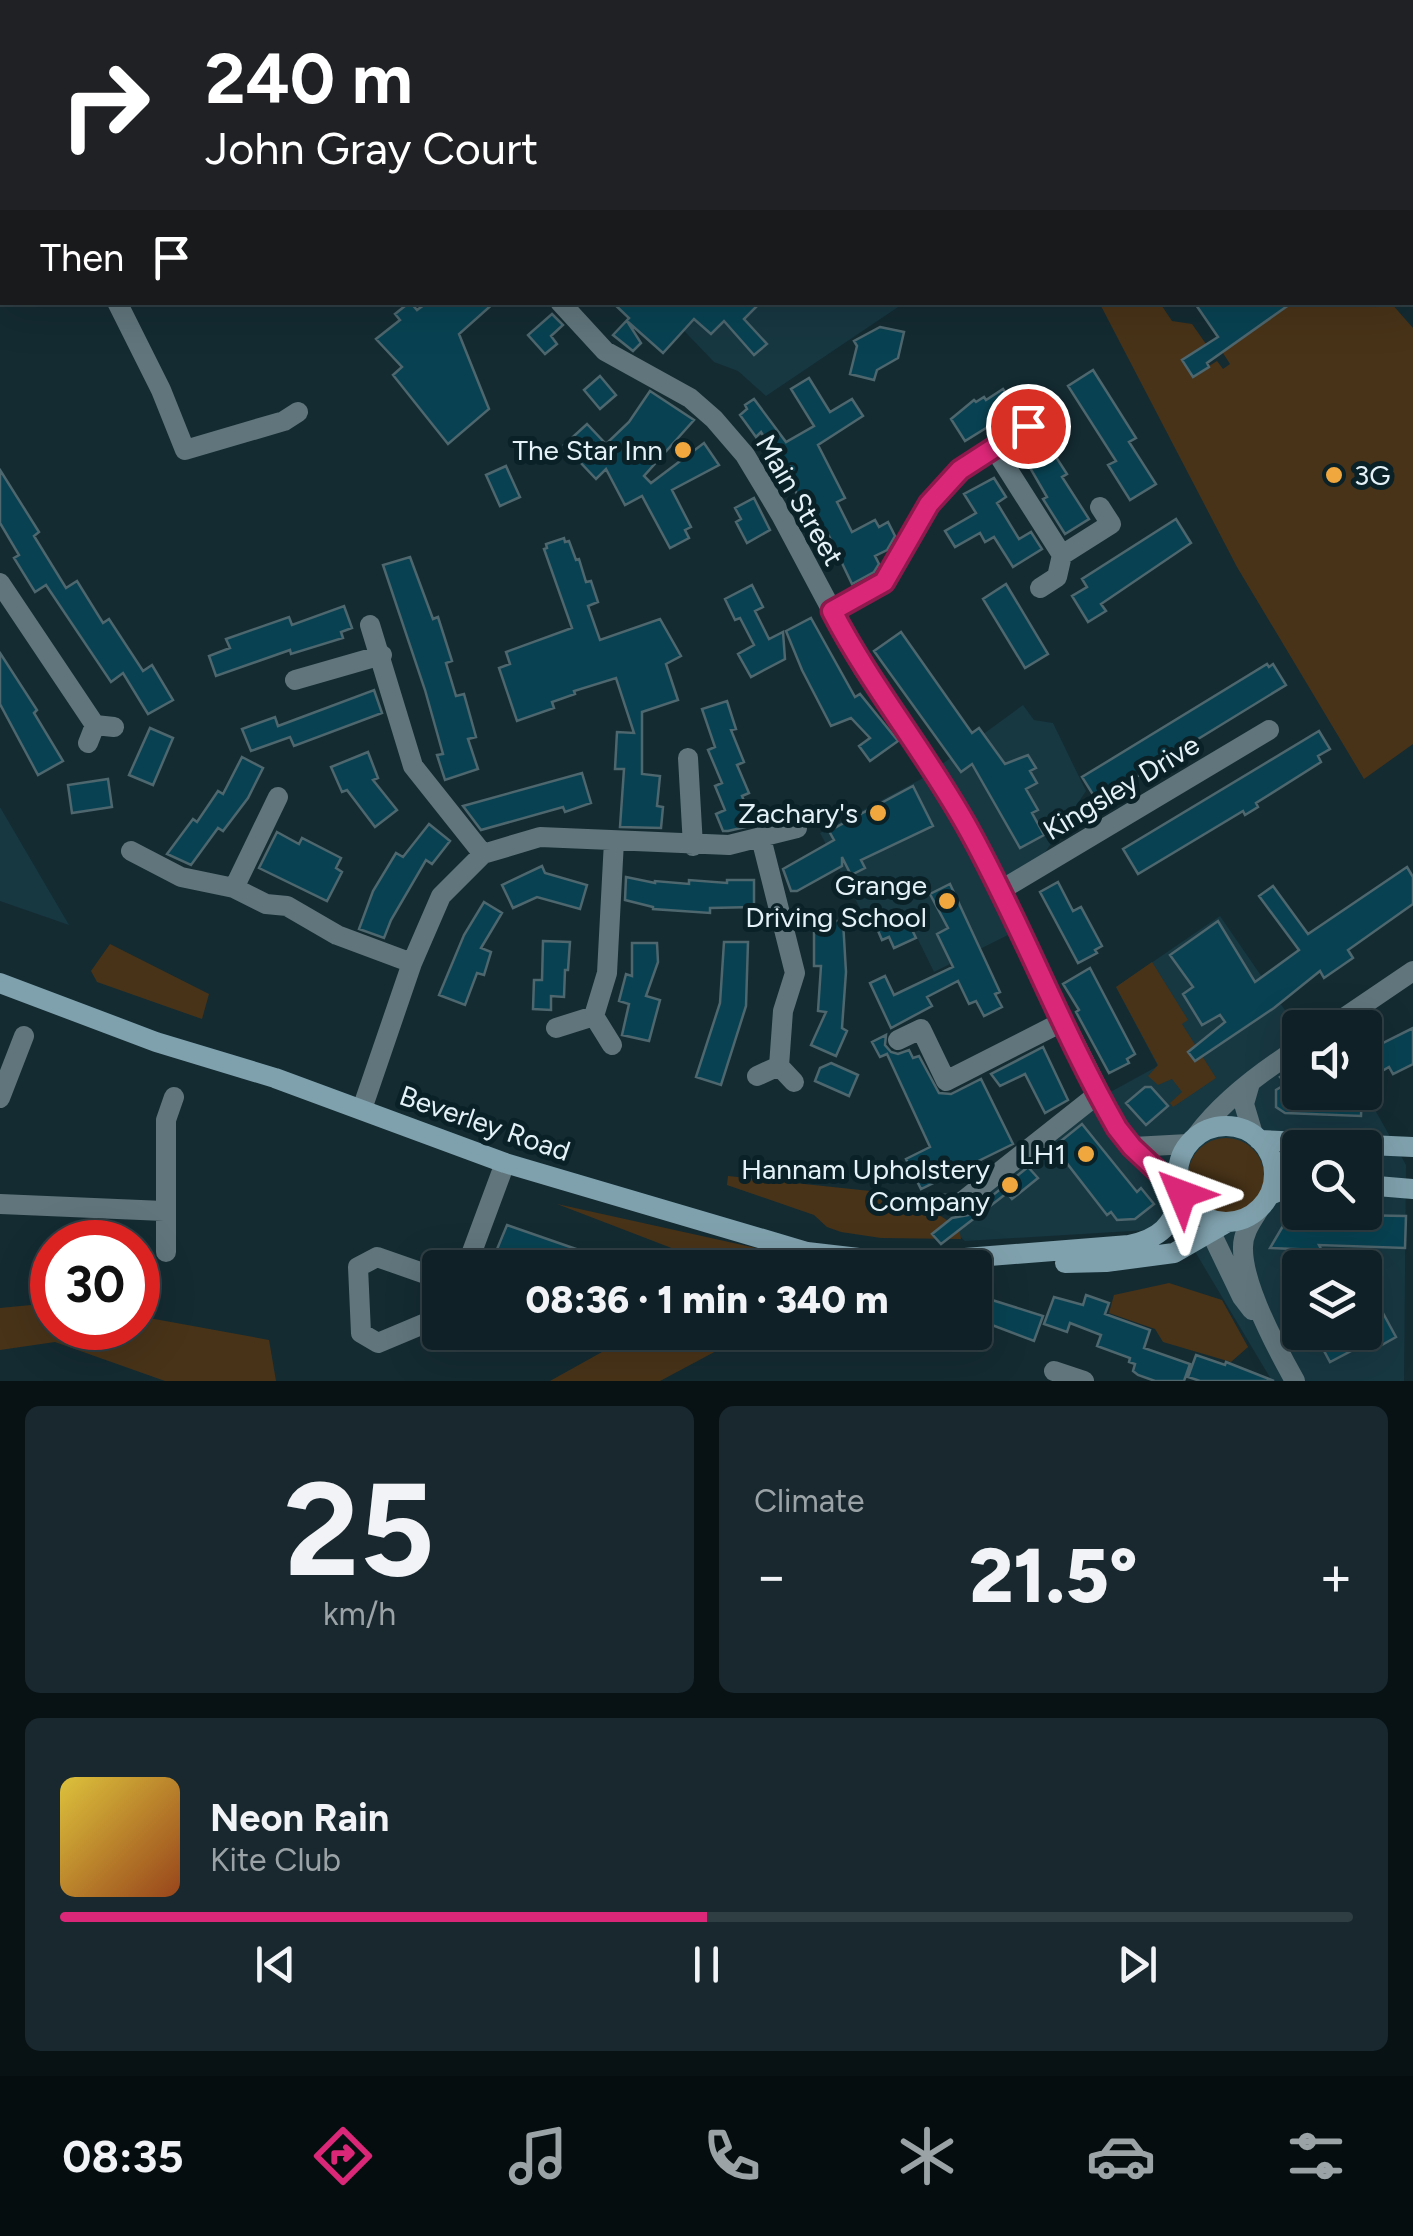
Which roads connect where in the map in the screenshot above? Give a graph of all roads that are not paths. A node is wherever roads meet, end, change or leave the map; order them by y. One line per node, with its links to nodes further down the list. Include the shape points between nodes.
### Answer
1 (118, 305): 3 (street, via 161,390 182,454)
2 (563, 305): 10 (street, Main Street, via 605,350 690,398 732,438 765,485)
3 (292, 421)
4 (1028, 426): 5 (street)
5 (994, 448): 7 (street); 10 (street, via 944,486 884,582)
6 (1100, 507): 7 (street, via 1111,524)
7 (1062, 555): 9 (street, via 1057,577)
8 (0, 583): 15 (street)
9 (1040, 588)
10 (832, 611): 25 (street, Main Street, via 863,670 934,769)
11 (370, 625): 12 (street)
12 (382, 655): 13 (street); 23 (street, via 413,766)
13 (295, 680)
14 (1269, 730): 25 (street, Kingsley Drive)
15 (99, 731)
16 (688, 758): 21 (street)
17 (278, 797): 24 (street)
18 (797, 828): 19 (street)
19 (762, 838): 21 (street); 37 (street, via 795,973 783,1011)
20 (614, 841): 21 (street); 23 (street, via 540,837); 30 (street, via 608,973)
21 (692, 846)
22 (132, 851): 24 (street, via 181,878)
23 (483, 854): 26 (street, via 441,896)
24 (234, 888): 26 (street)
25 (1001, 890): 31 (street, Main Street)
26 (412, 963): 44 (street)
27 (1413, 971): 29 (street)
28 (0, 983): 44 (main road, Beverley Road)
29 (1356, 1010)
30 (594, 1016): 32 (street); 35 (street)
31 (1062, 1022): 34 (street, via 946,1080 921,1029); 41 (street, Main Street)
32 (556, 1028)
33 (24, 1036): 43 (street)
34 (898, 1040)
35 (612, 1045)
36 (1282, 1060): 40 (street)
37 (779, 1066): 38 (street); 39 (street)
38 (757, 1076)
39 (794, 1082)
40 (1250, 1082): 45 (street, via 1244,1104); 46 (street)
41 (1098, 1094): 47 (street, Main Street); 54 (street, via 959,1204)
42 (174, 1097): 57 (street, via 166,1120)
43 (0, 1098)
44 (362, 1109): 49 (main road, Beverley Road)
45 (1256, 1137): 46 (main road, via 1225,1126); 48 (main road); 55 (main road, via 1273,1166)
46 (1193, 1140): 47 (street); 53 (main road, via 1178,1168)
47 (1132, 1147): 53 (street, Main Street)
48 (1413, 1147)
49 (505, 1163): 59 (street); 60 (main road, Beverley Road)
50 (1382, 1186): 51 (main road)
51 (1413, 1188)
52 (1282, 1192): 55 (main road)
53 (1182, 1195): 58 (main road); 63 (main road, Beverley Road, via 1166,1231 1150,1241)
54 (922, 1202)
55 (1264, 1203): 58 (main road, via 1238,1221); 68 (street, via 1243,1248)
56 (0, 1204): 57 (street)
57 (164, 1211): 61 (street)
58 (1215, 1224): 62 (main road, Beverley Road); 65 (street)
59 (473, 1250)
60 (801, 1250)
61 (166, 1252)
62 (1174, 1253): 64 (main road, Beverley Road, via 1106,1262); 65 (street, Beverley Road, via 1207,1250)
63 (992, 1257)
64 (992, 1262)
65 (1230, 1271): 68 (street)
66 (422, 1273): 67 (street, via 377,1257 358,1267 361,1333 378,1342)
67 (422, 1324)
68 (1271, 1336): 71 (street)
69 (1054, 1371): 70 (street)
70 (1084, 1381)
71 (1295, 1381)

